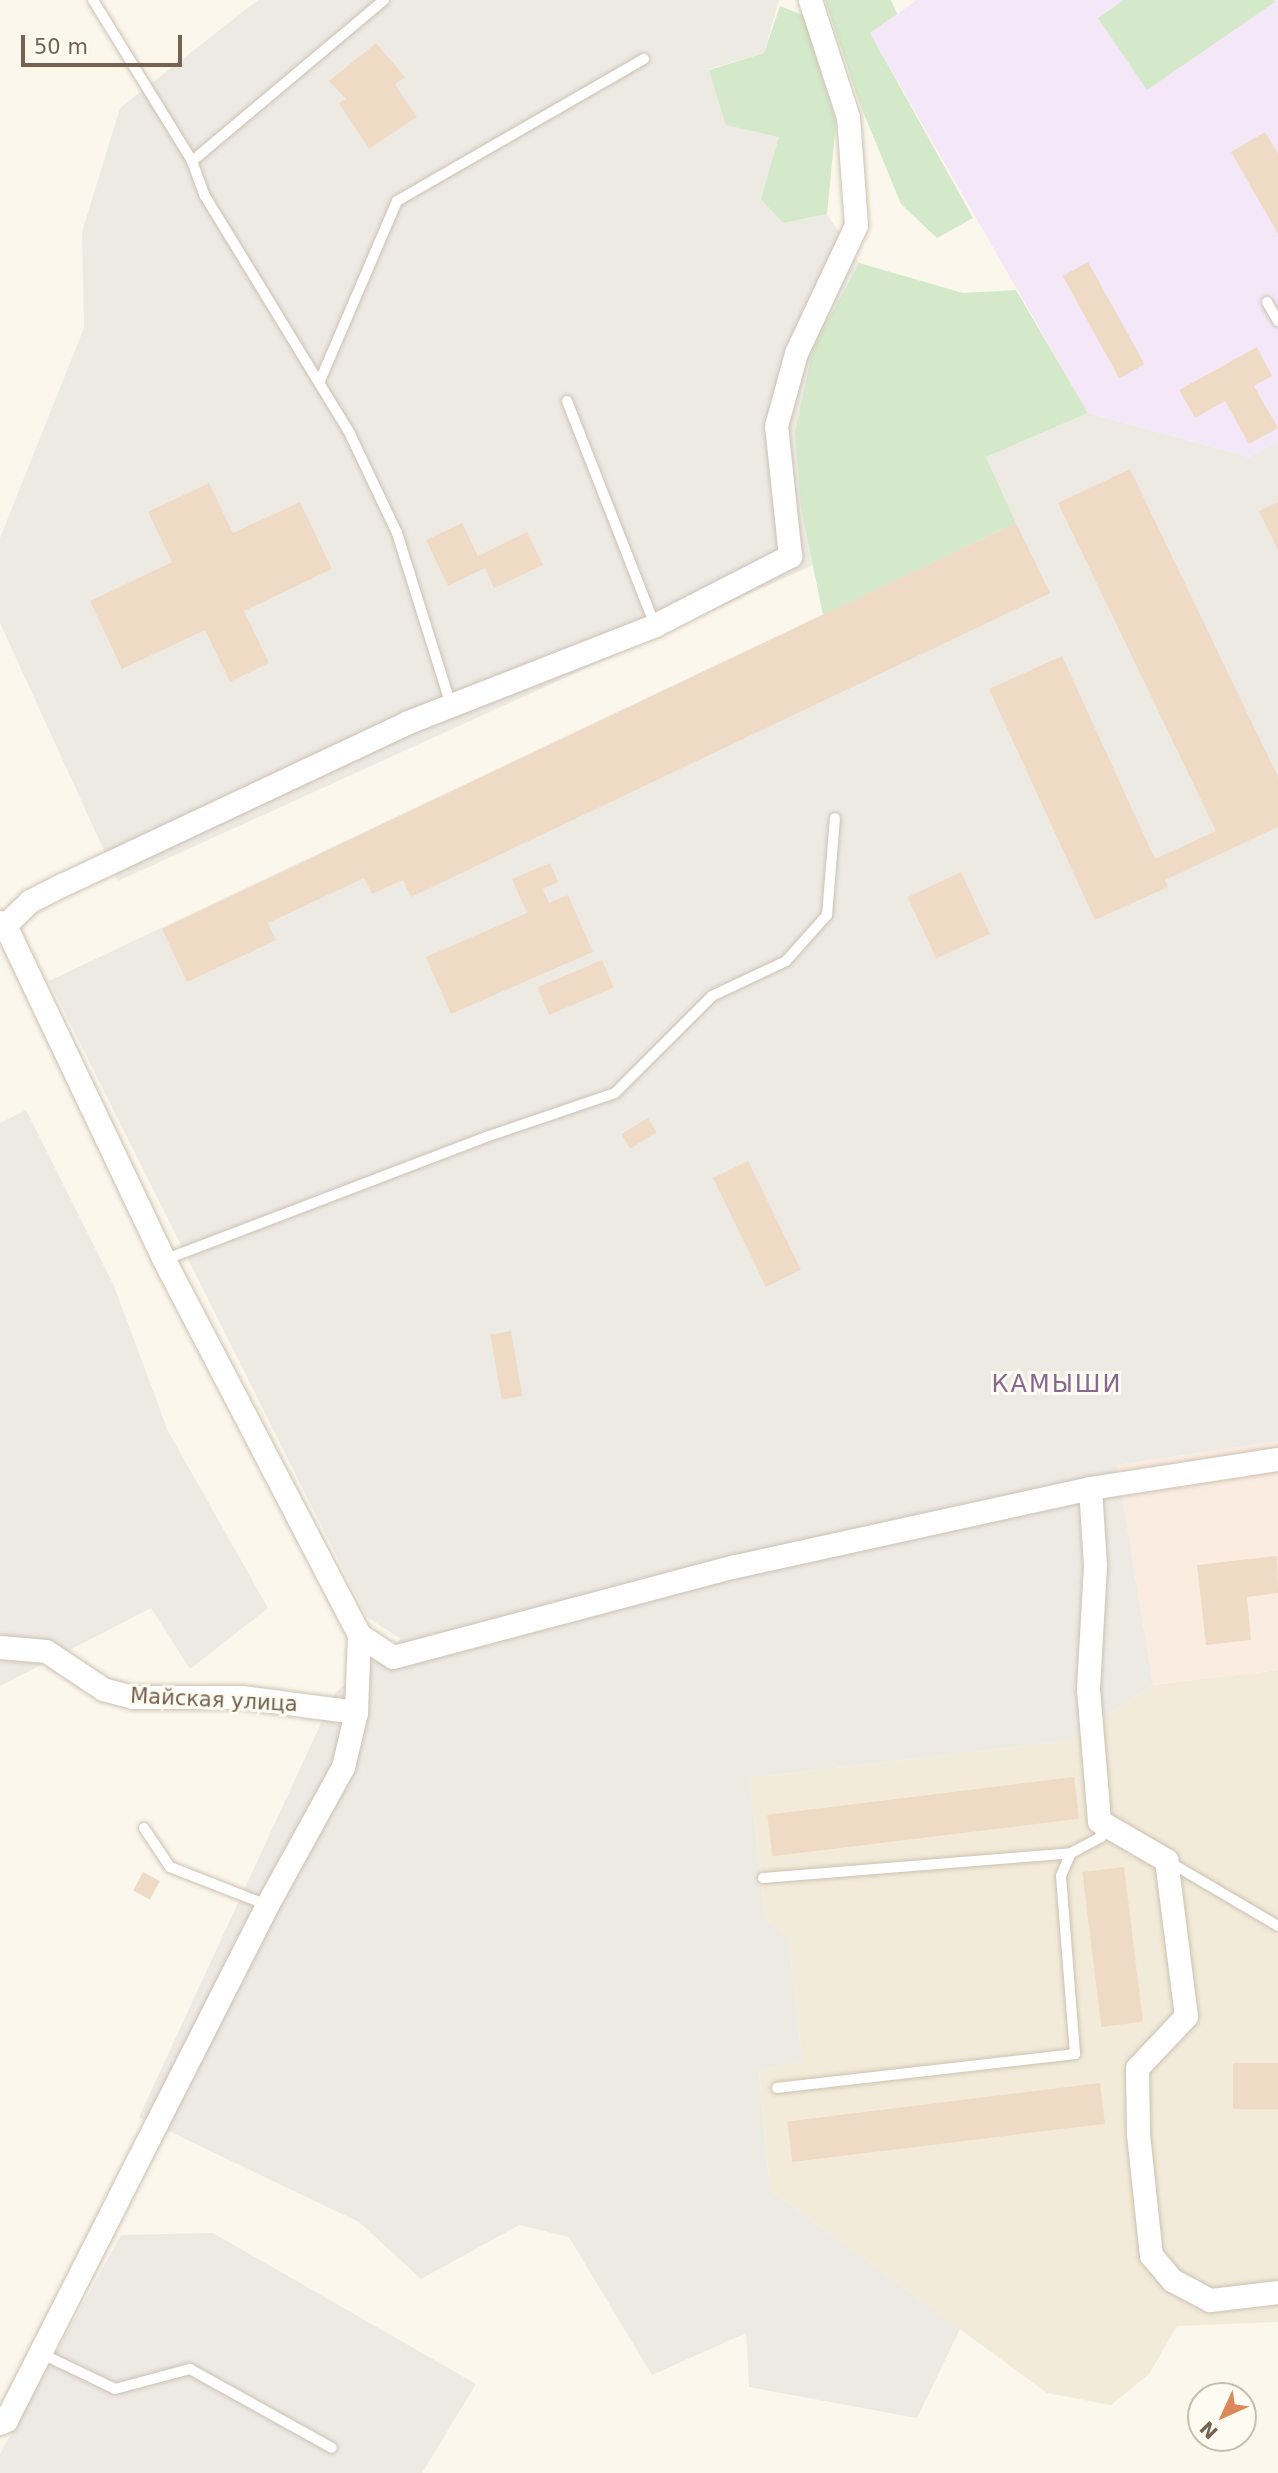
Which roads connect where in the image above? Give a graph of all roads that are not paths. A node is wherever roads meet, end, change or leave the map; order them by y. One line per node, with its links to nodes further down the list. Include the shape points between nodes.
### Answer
1 (93, 0): 5 (lane)
2 (384, 0): 5 (lane)
3 (810, 0): 10 (street, via 848,117 856,225 796,354 776,426 790,556)
4 (644, 59): 8 (lane, via 397,201)
5 (192, 161): 8 (lane, via 205,196)
6 (1267, 302): 7 (lane)
7 (1278, 321)
8 (319, 383): 11 (lane, via 350,434 397,533)
9 (567, 401): 10 (lane)
10 (655, 625): 11 (street)
11 (451, 705): 13 (street, via 64,884 30,901)
12 (835, 818): 14 (lane, via 827,915 786,961 712,996 615,1093 485,1137)
13 (3, 924): 14 (street)
14 (164, 1260): 17 (street)
15 (1278, 1459): 16 (street)
16 (1090, 1488): 17 (street, via 736,1566 393,1657); 20 (street, via 1095,1566 1088,1689)
17 (359, 1635): 19 (street)
18 (0, 1647): 19 (street, Майская улица, via 46,1651 103,1689 133,1697 242,1697)
19 (356, 1712): 25 (street, via 343,1767)
20 (1099, 1821): 22 (lane, via 1101,1837); 23 (street)
21 (144, 1828): 25 (lane, via 170,1867)
22 (1071, 1853): 24 (lane); 27 (lane, via 1061,1876 1075,2054)
23 (1166, 1860): 26 (lane); 28 (street, via 1186,2015 1137,2068 1138,2134 1151,2255 1172,2280 1210,2300)
24 (763, 1878)
25 (267, 1905): 29 (street)
26 (1278, 1926)
27 (777, 2088)
28 (1278, 2292)
29 (40, 2353): 30 (street); 31 (lane, via 115,2389 190,2369)
30 (0, 2424)
31 (332, 2448)

